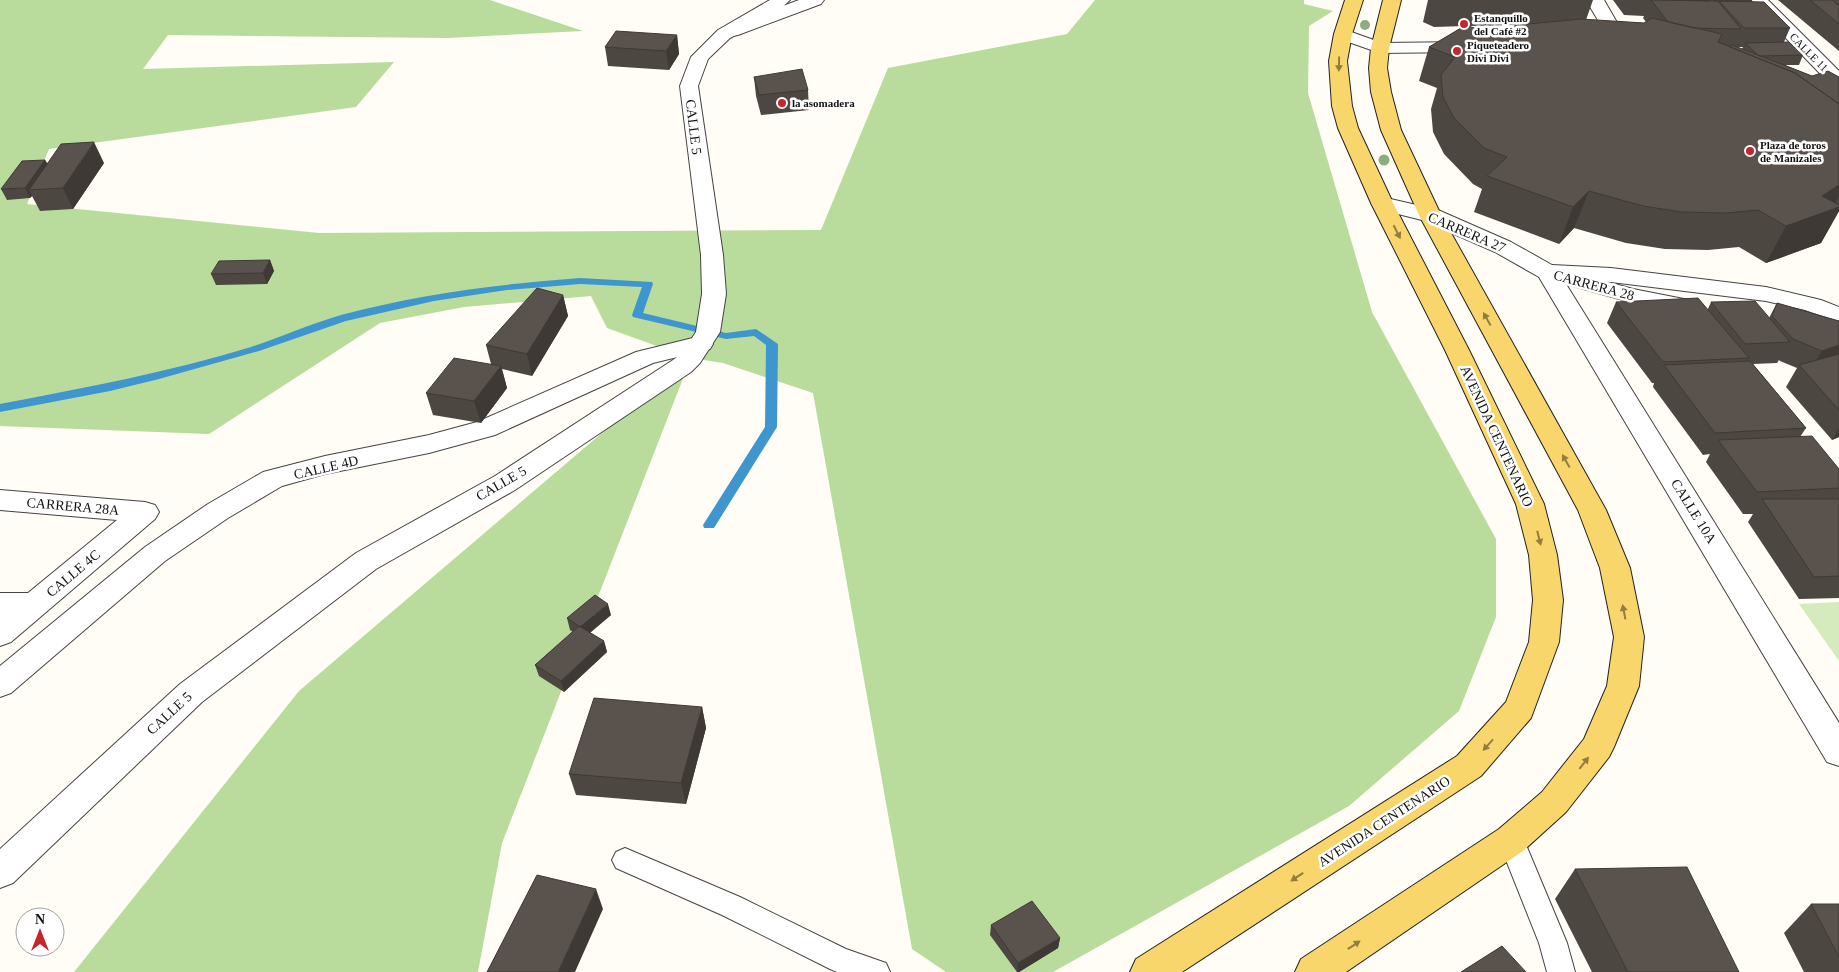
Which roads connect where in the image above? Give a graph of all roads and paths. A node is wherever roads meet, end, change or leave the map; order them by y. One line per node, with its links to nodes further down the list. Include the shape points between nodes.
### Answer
1 (781, 0): 7 (street, CALLE 5)
2 (815, 0): 7 (street)
3 (1354, 0): 8 (main road, AVENIDA CENTENARIO)
4 (1392, 0): 11 (main road)
5 (1595, 0): 9 (street, via 1630,48)
6 (1758, 0): 12 (street, CALLE 11)
7 (724, 34): 18 (street, CALLE 5, via 700,57 689,86 712,255 714,294 708,332)
8 (1343, 34): 11 (street); 13 (main road, AVENIDA CENTENARIO, one-way to 13, via 1338,61 1342,106 1348,128)
9 (1601, 46)
10 (1484, 47): 11 (street)
11 (1380, 48): 14 (main road, via 1381,92 1392,130)
12 (1839, 82)
13 (1382, 203): 14 (street, CARRERA 27); 30 (main road, AVENIDA CENTENARIO, one-way to 30, via 1530,504 1543,555 1548,600 1544,642 1520,709 1469,766)
14 (1430, 215): 15 (street, CARRERA 27, via 1503,247); 26 (main road, one-way to 14, via 1554,802 1597,747 1623,686 1629,637 1615,568 1592,510)
15 (1547, 272): 16 (street, CARRERA 28, via 1630,295); 17 (street, CARRERA 28, via 1611,275 1766,294); 25 (street, CALLE 10A)
16 (1708, 310)
17 (1839, 315)
18 (701, 344): 24 (street, CALLE 4D, via 645,357 486,429 325,465 274,480 218,511 155,554); 28 (street, CALLE 5, via 682,366 505,483 366,561 190,693)
19 (0, 500): 20 (street, CARRERA 28A)
20 (145, 512): 22 (street, CALLE 4C)
21 (0, 604): 22 (street)
22 (34, 605): 23 (street, CALLE 4C)
23 (0, 634)
24 (0, 684)
25 (1839, 752)
26 (1511, 840): 31 (main road, one-way to 26); 32 (lane, via 1554,943)
27 (625, 860): 29 (lane, via 731,906 840,960)
28 (0, 872)
29 (876, 972)
30 (1149, 972)
31 (1314, 972)
32 (1562, 972)

